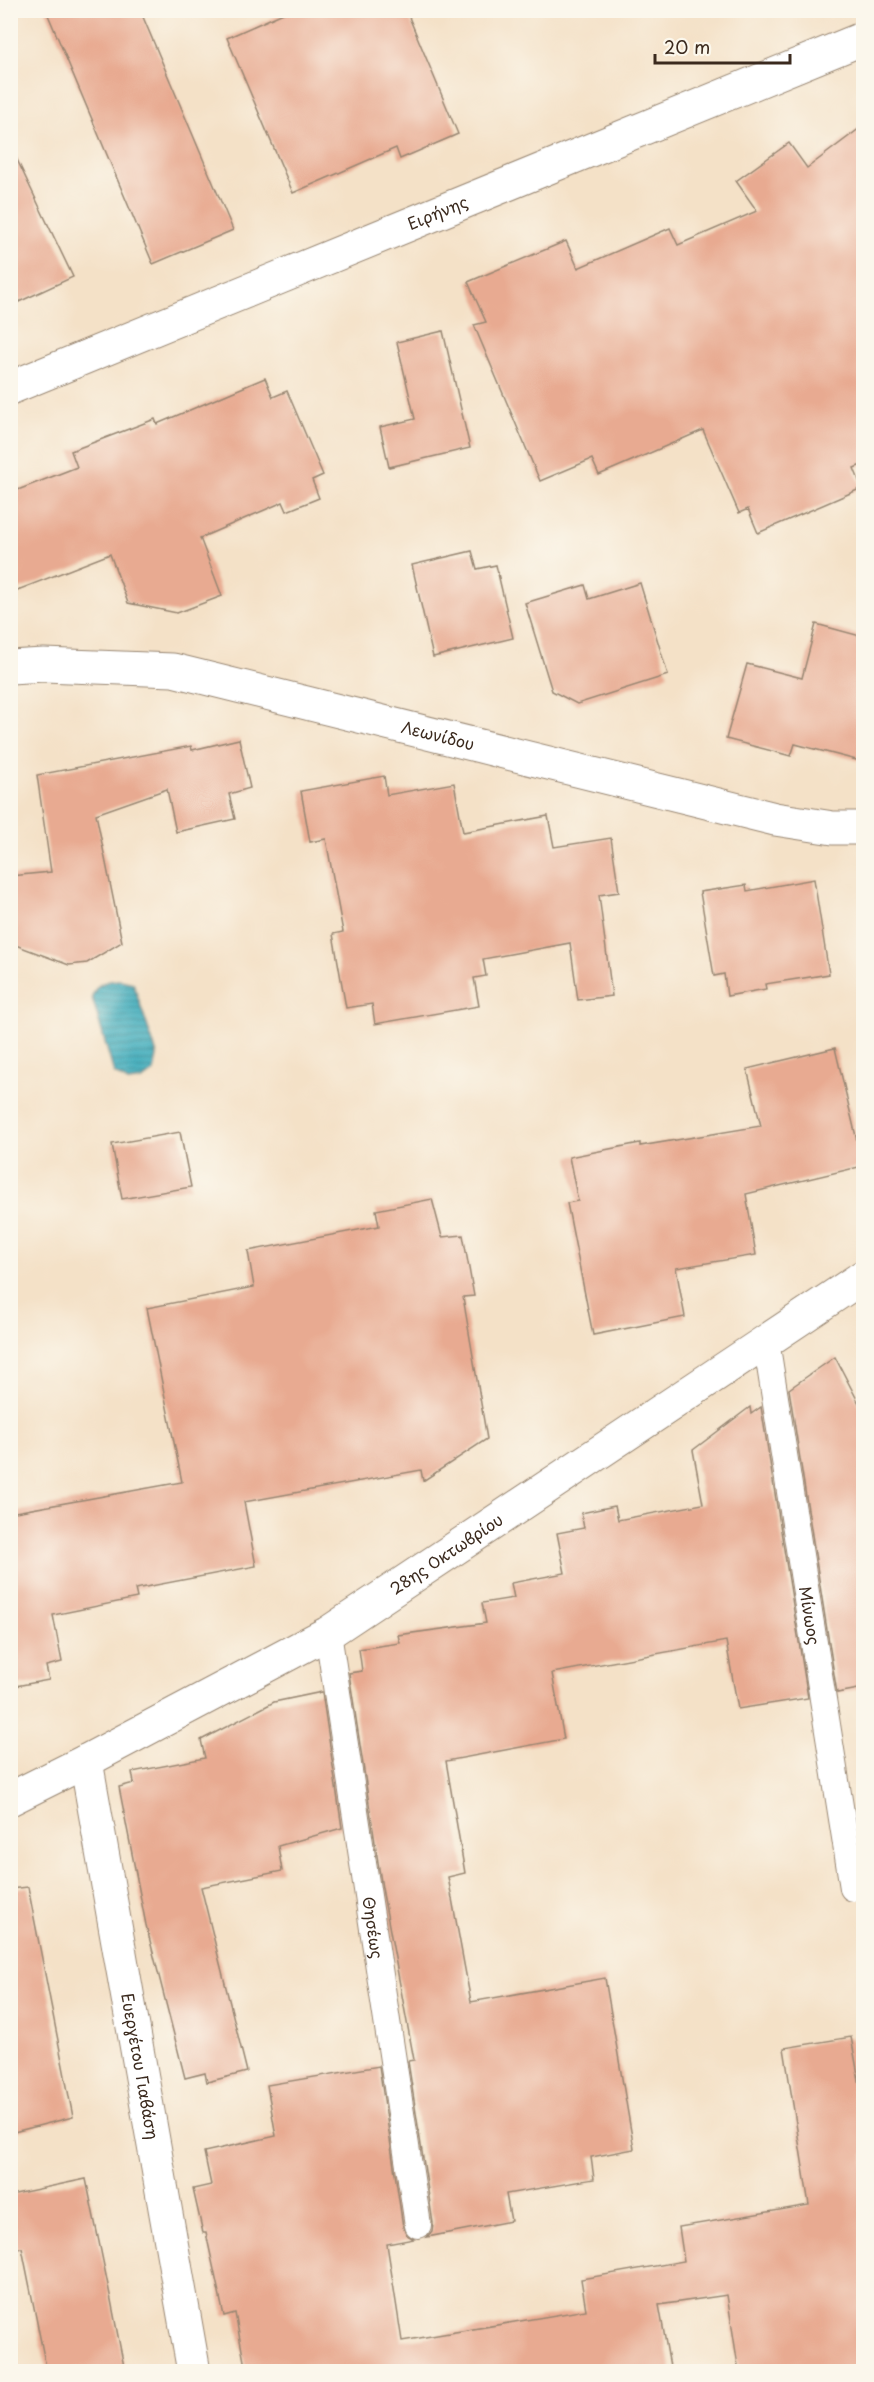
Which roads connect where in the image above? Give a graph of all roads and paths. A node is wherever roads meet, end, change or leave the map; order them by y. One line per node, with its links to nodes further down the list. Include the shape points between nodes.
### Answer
1 (864, 38): 2 (street, Ειρήνης)
2 (10, 388)
3 (10, 667): 4 (street, Λεωνίδου, via 173,670 775,819 833,828)
4 (864, 828)
5 (864, 1276): 6 (street, 28ης Οκτωβρίου)
6 (766, 1341): 7 (street, 28ης Οκτωβρίου); 10 (lane, Μίνωος)
7 (328, 1633): 8 (street, 28ης Οκτωβρίου); 11 (lane, Θησέως)
8 (86, 1761): 9 (street, 28ης Οκτωβρίου); 12 (street, Ευεργέτου Γιαβάση)
9 (10, 1798)
10 (853, 1888)
11 (418, 2225)
12 (194, 2372)

